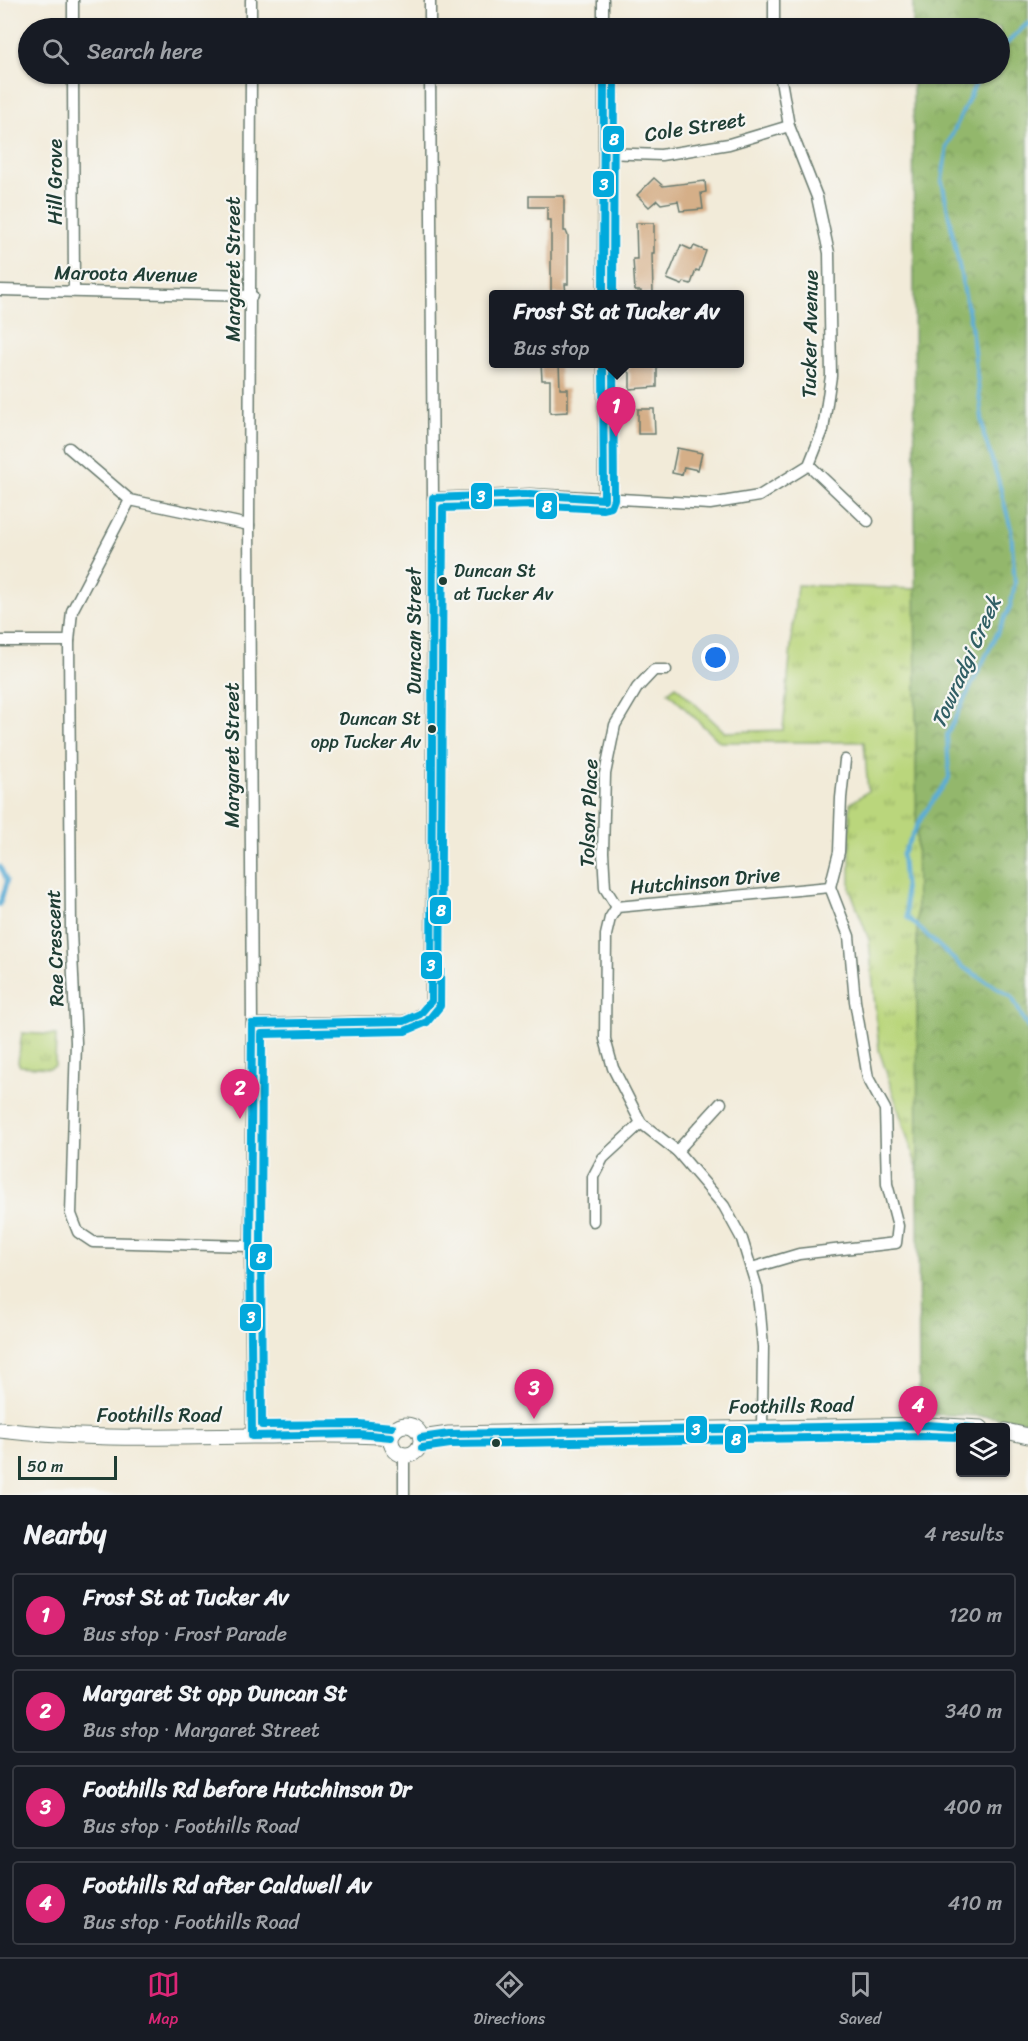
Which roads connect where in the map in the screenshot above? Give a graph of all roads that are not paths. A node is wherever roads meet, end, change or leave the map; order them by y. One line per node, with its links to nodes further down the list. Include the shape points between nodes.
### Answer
1 (73, 0): 6 (street)
2 (251, 0): 7 (street)
3 (430, 0): 8 (street)
4 (603, 0): 9 (street)
5 (774, 0): 10 (street)
6 (73, 18)
7 (251, 18)
8 (430, 18)
9 (603, 18)
10 (774, 18)
11 (73, 84): 20 (street, Hill Grove)
12 (251, 84): 21 (street, Margaret Street)
13 (430, 84): 25 (street, Duncan Street)
14 (604, 84): 17 (street)
15 (782, 84): 16 (street, Tucker Avenue)
16 (789, 126): 17 (street, Cole Street, via 729,144 661,155); 24 (street, Tucker Avenue, via 817,197 829,253 831,376 823,430)
17 (604, 153): 19 (street)
18 (0, 290): 20 (street, Maroota Avenue)
19 (603, 290)
20 (74, 291): 21 (street, Maroota Avenue)
21 (252, 296): 29 (street, Margaret Street)
22 (603, 368): 26 (street)
23 (69, 448): 27 (street)
24 (809, 465): 26 (street, via 759,496 710,504); 28 (street)
25 (433, 498): 26 (street, via 530,494); 36 (street, Duncan Street, via 431,1001 418,1017 405,1021)
26 (604, 499)
27 (130, 500): 29 (street); 31 (street, Rae Crescent, via 72,611)
28 (868, 521)
29 (249, 525): 36 (street, Margaret Street)
30 (0, 641): 31 (street)
31 (69, 641): 41 (street, Rae Crescent, via 71,931 76,1042 71,1214 78,1232 93,1242)
32 (666, 670): 35 (street, Tolson Place, via 654,670 637,688 615,725 605,774 603,852 606,888)
33 (845, 760): 34 (street, via 838,852)
34 (830, 887): 35 (street, Hutchinson Drive); 42 (street, via 849,936 868,1078 885,1109 887,1184 898,1226 896,1243 799,1254)
35 (617, 907): 38 (street, Hutchinson Drive, via 606,935 605,1039 613,1068)
36 (252, 1024): 41 (street, Margaret Street)
37 (722, 1103): 39 (street)
38 (641, 1123): 39 (street, Hutchinson Drive); 40 (street, via 603,1158 593,1177)
39 (677, 1151): 42 (street, Hutchinson Drive, via 724,1206)
40 (593, 1221)
41 (250, 1246): 47 (street, Margaret Street)
42 (752, 1268): 43 (street, Hutchinson Drive, via 763,1347)
43 (762, 1427): 44 (main road, Foothills Road); 50 (main road, Foothills Road, via 449,1434)
44 (956, 1427)
45 (0, 1430): 47 (main road, Foothills Road, via 52,1436)
46 (1010, 1432): 48 (main road)
47 (252, 1436): 49 (main road, Foothills Road)
48 (1028, 1436)
49 (391, 1437): 50 (main road, via 397,1427 408,1425); 51 (main road, via 394,1450)
50 (421, 1438): 51 (main road, via 415,1452)
51 (404, 1455): 52 (street)
52 (404, 1495)

